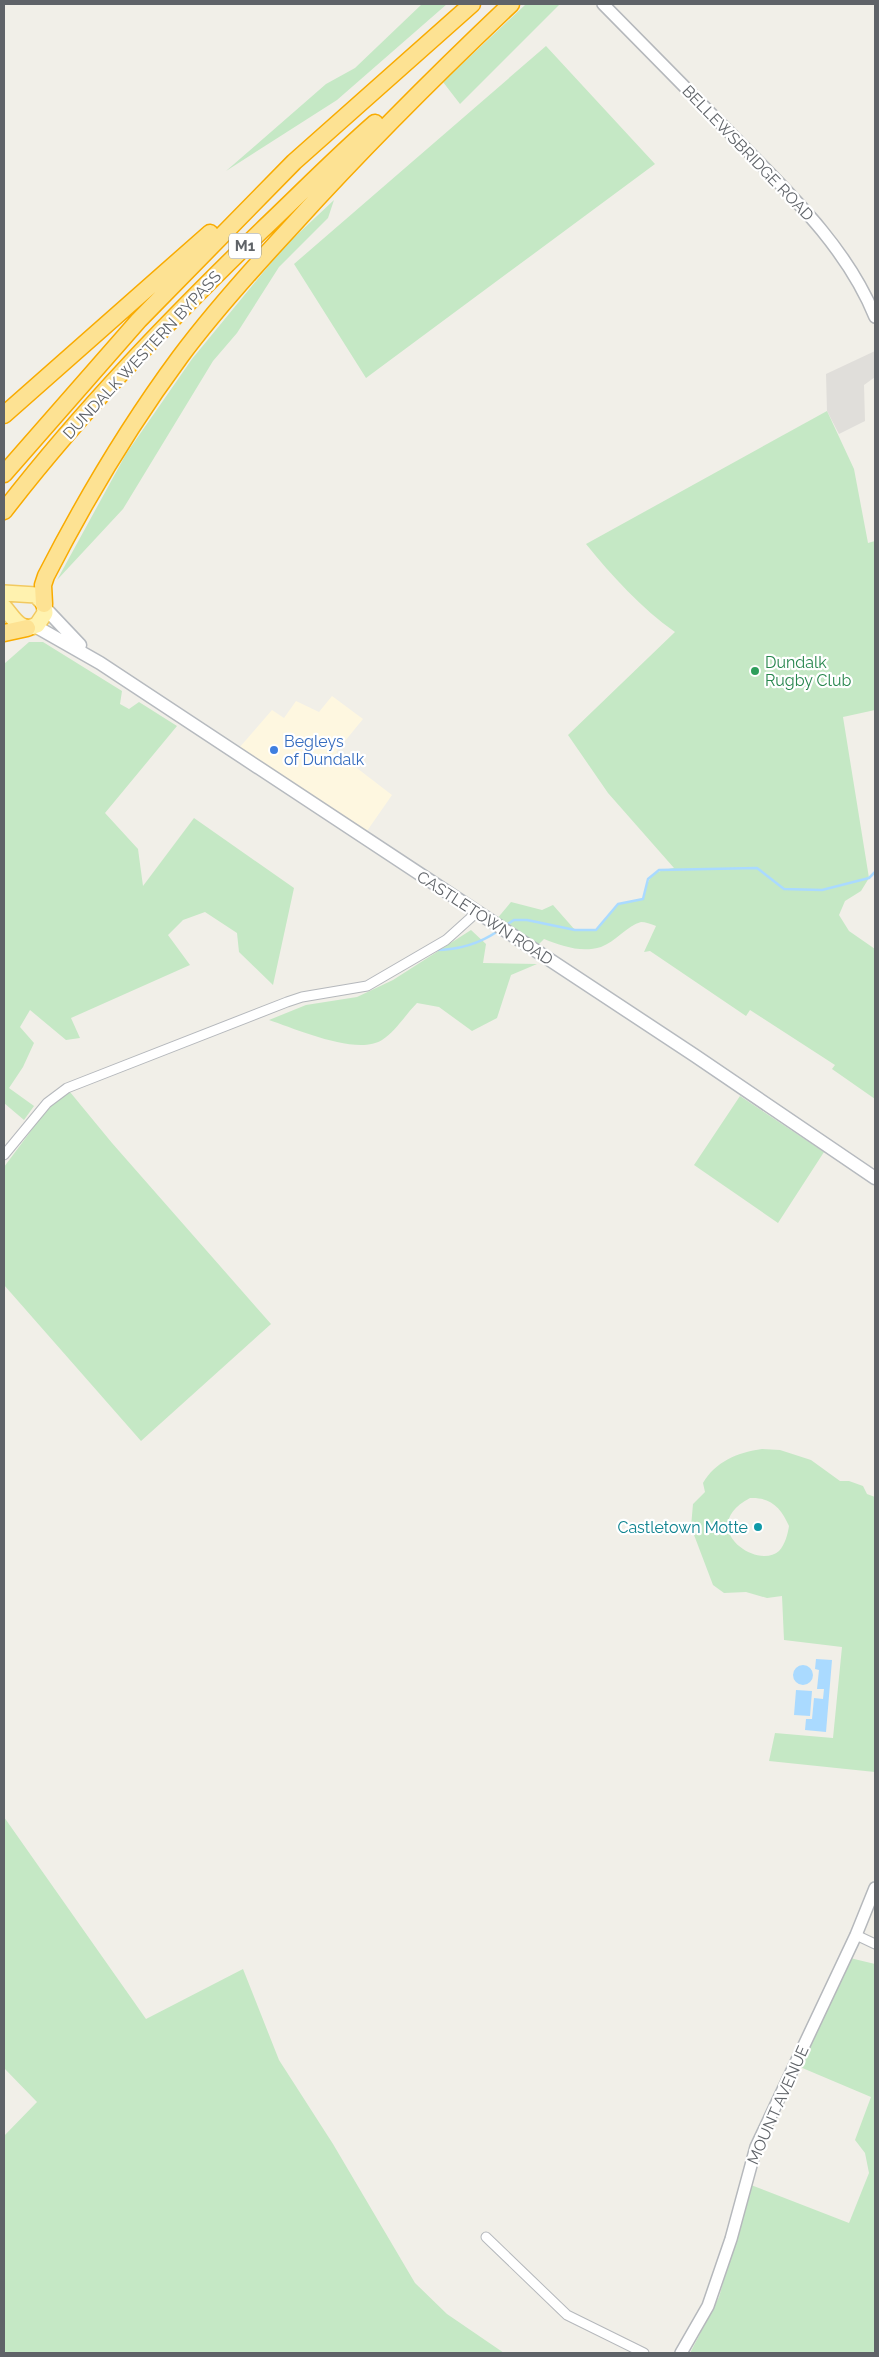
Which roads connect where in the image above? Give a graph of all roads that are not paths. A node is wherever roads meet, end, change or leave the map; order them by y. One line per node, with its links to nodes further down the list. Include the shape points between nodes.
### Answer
1 (463, 4): 6 (highway)
2 (472, 4): 7 (highway, DUNDALK WESTERN BYPASS / M1, via 294,162 139,320)
3 (510, 4): 8 (highway, DUNDALK WESTERN BYPASS / M1, via 348,147 195,295 79,420); 11 (highway, via 375,136 229,295 190,343 79,511 46,576 43,585)
4 (603, 4): 5 (street, BELLEWSBRIDGE ROAD, via 771,174 827,236 868,298)
5 (875, 317)
6 (4, 415)
7 (4, 474)
8 (4, 511)
9 (4, 593): 10 (main road)
10 (23, 594): 11 (main road, via 36,595); 13 (main road, via 11,608)
11 (45, 606): 13 (main road, via 44,617); 15 (main road, CASTLETOWN ROAD)
12 (4, 607): 13 (main road)
13 (25, 624): 14 (highway); 15 (main road, CASTLETOWN ROAD, via 44,629)
14 (4, 633)
15 (94, 660): 16 (main road, CASTLETOWN ROAD)
16 (476, 913): 17 (street, via 446,940 367,986 287,1002 67,1088 47,1102); 18 (main road, CASTLETOWN ROAD)
17 (4, 1155)
18 (875, 1178)
19 (875, 1888): 20 (street, MOUNT AVENUE)
20 (856, 1935): 21 (street); 24 (street, MOUNT AVENUE, via 756,2146 731,2239 708,2306)
21 (875, 1944)
22 (486, 2237): 23 (street, via 567,2315)
23 (644, 2353)
24 (680, 2353)

